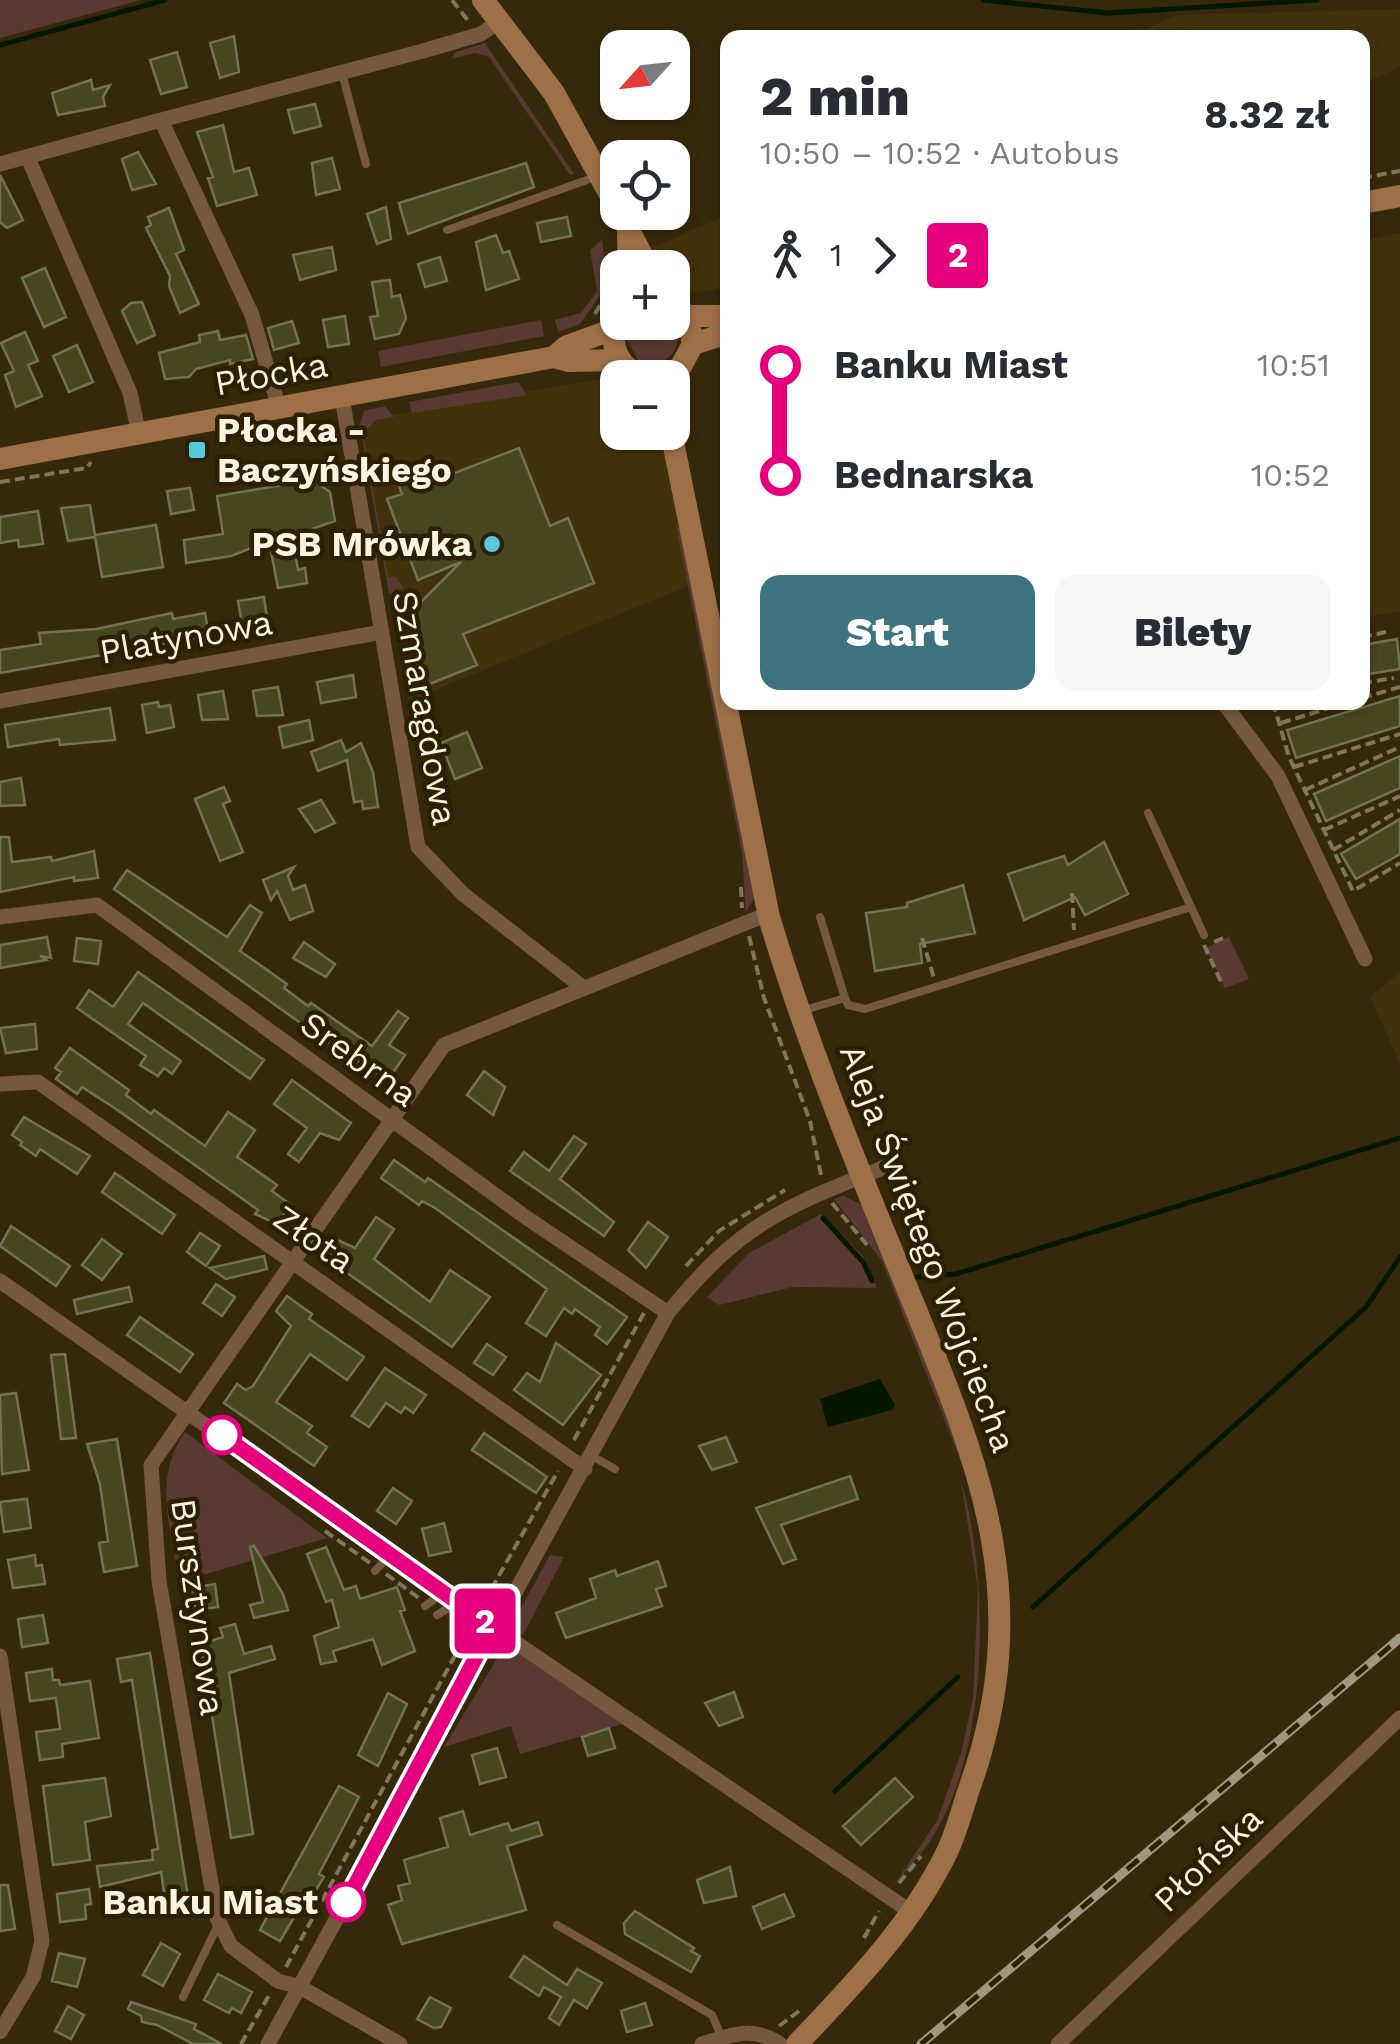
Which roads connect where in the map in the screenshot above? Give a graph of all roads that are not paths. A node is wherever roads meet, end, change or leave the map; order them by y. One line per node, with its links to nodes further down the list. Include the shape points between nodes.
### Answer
1 (483, 0): 2 (street)
2 (500, 21): 3 (street, via 481,34); 8 (street)
3 (342, 73): 4 (street); 7 (lane)
4 (161, 120): 5 (street); 25 (street, via 252,315)
5 (28, 158): 6 (street); 26 (street, via 130,393)
6 (0, 164)
7 (366, 164)
8 (600, 171)
9 (600, 175): 12 (lane)
10 (1400, 196): 11 (street)
11 (1370, 202)
12 (448, 230)
13 (690, 310): 14 (street)
14 (720, 315)
15 (600, 331): 20 (street, Płocka)
16 (690, 336): 19 (street)
17 (720, 336): 19 (street)
18 (617, 340): 21 (street)
19 (693, 344): 22 (street)
20 (554, 356): 23 (street, Płocka); 24 (street, Płocka)
21 (619, 360)
22 (686, 360)
23 (600, 361)
24 (342, 396): 25 (street, Płocka); 29 (street, Szmaragdowa)
25 (279, 408): 26 (street, Płocka)
26 (139, 434): 28 (street, Płocka)
27 (676, 450): 30 (street, Aleja Świętego Wojciecha)
28 (0, 459)
29 (382, 632): 31 (street, Platynowa); 41 (street, Szmaragdowa, via 418,846 463,894)
30 (720, 672)
31 (0, 701)
32 (727, 710): 36 (street, Aleja Świętego Wojciecha)
33 (1229, 710): 40 (street, via 1278,776)
34 (1148, 813): 35 (lane)
35 (1191, 906): 39 (lane); 42 (lane, via 864,1009)
36 (768, 914): 41 (street); 43 (street, Aleja Świętego Wojciecha)
37 (0, 917): 45 (street, Srebrna, via 98,905)
38 (820, 917): 42 (lane)
39 (1204, 935)
40 (1366, 959)
41 (581, 986): 45 (street, Bursztynowa, via 444,1045)
42 (845, 998): 43 (lane)
43 (799, 1012): 47 (street, Aleja Świętego Wojciecha)
44 (0, 1084): 48 (street, Złota, via 38,1082)
45 (390, 1119): 48 (street, Bursztynowa); 50 (street, Srebrna)
46 (890, 1165): 47 (street)
47 (862, 1176): 50 (street, via 752,1227); 65 (street, Aleja Świętego Wojciecha, via 966,1432 998,1564 1000,1644 989,1736 947,1852)
48 (292, 1260): 51 (street, Bursztynowa); 52 (street, Złota, via 565,1457)
49 (0, 1280): 51 (street)
50 (668, 1313): 52 (street)
51 (186, 1410): 54 (street); 66 (street, Bursztynowa, via 150,1465 159,1581)
52 (588, 1463): 53 (lane); 60 (street)
53 (614, 1468)
54 (391, 1554): 55 (lane); 56 (street)
55 (375, 1571)
56 (444, 1592): 57 (street); 58 (lane)
57 (458, 1602): 59 (lane); 60 (street)
58 (425, 1606)
59 (436, 1615)
60 (492, 1627): 65 (street); 68 (street)
61 (0, 1656): 63 (street)
62 (1400, 1718): 77 (street, Płońska)
63 (18, 1777): 64 (street); 70 (street, via 42,1941 32,1977)
64 (0, 1779)
65 (911, 1912): 76 (street, Aleja Świętego Wojciecha)
66 (220, 1923): 68 (street, Bursztynowa, via 231,1946 278,1981); 69 (lane)
67 (557, 1925): 71 (lane, via 712,2015)
68 (300, 1987): 72 (street); 73 (street, Bursztynowa)
69 (183, 1997)
70 (0, 2032)
71 (722, 2038): 74 (street); 75 (street, via 755,2032)
72 (268, 2044)
73 (400, 2044)
74 (702, 2044)
75 (780, 2044)
76 (798, 2044)
77 (1058, 2044)

